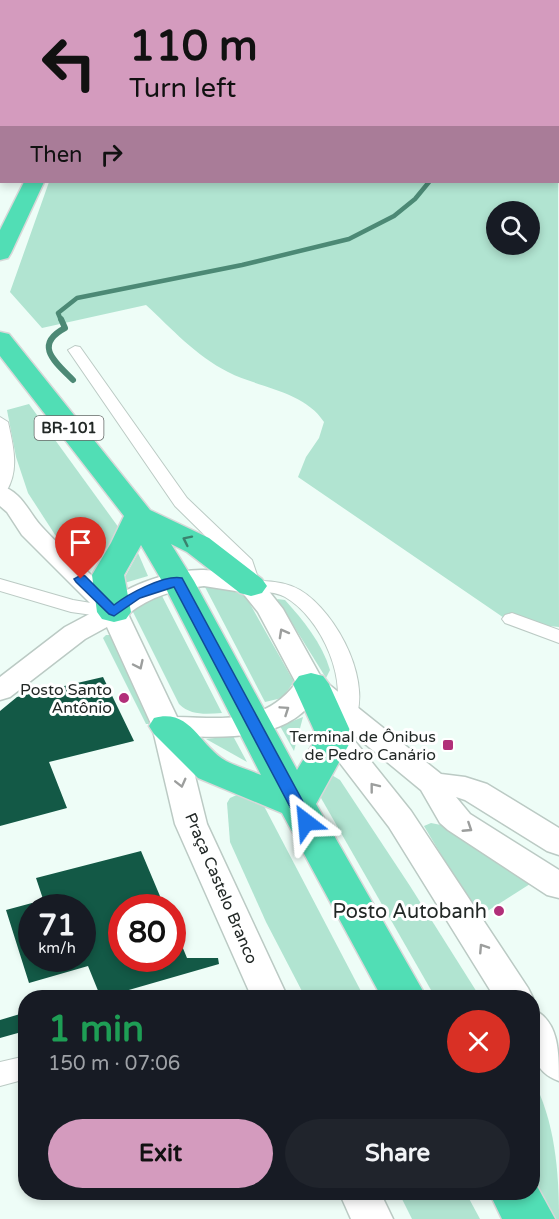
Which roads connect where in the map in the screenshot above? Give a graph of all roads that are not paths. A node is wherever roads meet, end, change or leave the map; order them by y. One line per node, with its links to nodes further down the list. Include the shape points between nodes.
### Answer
1 (34, 183): 2 (highway)
2 (0, 253)
3 (0, 339): 7 (highway, BR-101)
4 (75, 350): 10 (street, via 181,502 245,564)
5 (0, 422): 6 (street, via 8,455)
6 (0, 490): 11 (main road, via 31,530)
7 (139, 516): 8 (highway, BR-101); 10 (highway, one-way to 7, via 198,545); 11 (highway, via 108,574)
8 (178, 581): 10 (main road, via 204,578); 11 (main road, via 135,595); 16 (highway, BR-101)
9 (0, 585): 11 (street, via 71,606)
10 (251, 586): 14 (main road, one-way to 10, via 270,609); 18 (street, via 276,587 296,595 319,619 348,674)
11 (114, 612): 15 (main road, via 75,633); 17 (main road, Praça Castelo Branco, one-way to 17)
12 (512, 619): 13 (street)
13 (559, 637)
14 (311, 684): 16 (main road, one-way to 14, via 288,711); 18 (highway)
15 (0, 691)
16 (251, 723): 17 (main road); 20 (highway, BR-101)
17 (167, 726): 20 (highway, via 211,769); 24 (main road, Praça Castelo Branco, one-way to 24, via 191,824)
18 (341, 726): 19 (main road); 20 (highway); 21 (main road, one-way to 18)
19 (434, 789): 21 (main road); 22 (main road, via 465,788 476,792); 23 (main road, one-way to 23, via 459,822)
20 (296, 804): 25 (highway, BR-101)
21 (400, 819): 26 (main road, one-way to 21)
22 (559, 843)
23 (559, 886)
24 (266, 990)
25 (401, 990)
26 (510, 990)
27 (540, 1036): 28 (main road)
28 (559, 1065)
29 (18, 1069): 30 (street)
30 (0, 1074)
31 (363, 1200): 33 (main road)
32 (518, 1200): 34 (highway)
33 (372, 1219)
34 (529, 1219)

